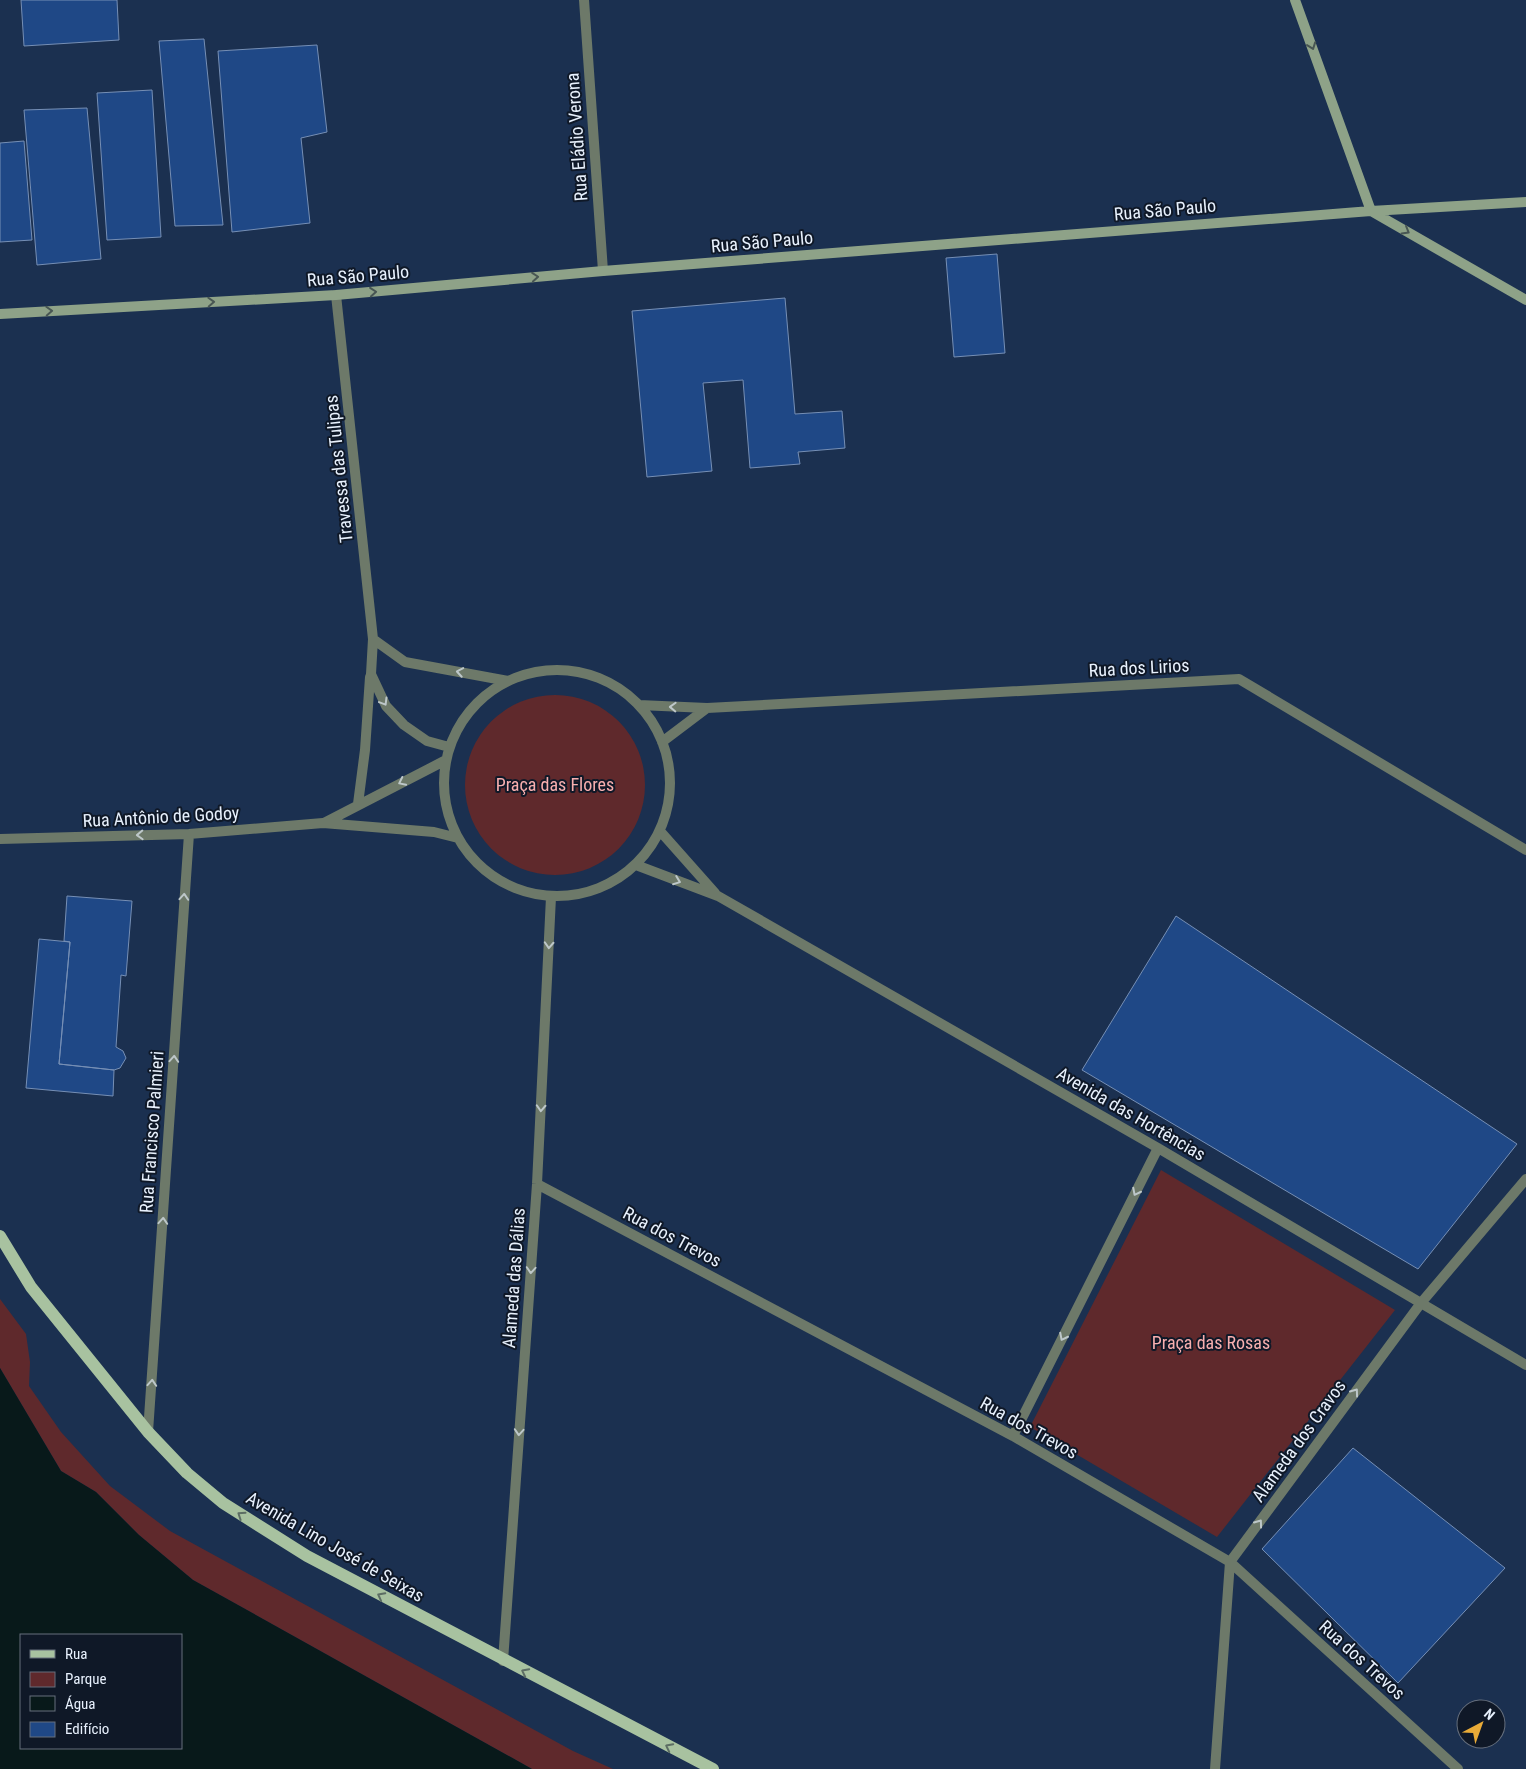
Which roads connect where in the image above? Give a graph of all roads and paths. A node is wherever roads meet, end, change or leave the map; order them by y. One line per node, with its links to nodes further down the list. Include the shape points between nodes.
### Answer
1 (584, 0): 5 (street, Rua Eládio Verona)
2 (1295, 0): 4 (main road, one-way to 4)
3 (1526, 202): 4 (main road, Rua São Paulo)
4 (1371, 211): 5 (main road, Rua São Paulo); 7 (main road, one-way to 7)
5 (603, 271): 6 (main road, Rua São Paulo, one-way to 5)
6 (336, 295): 8 (main road, Rua São Paulo, one-way to 6); 9 (street, Travessa das Tulipas)
7 (1526, 300)
8 (0, 314)
9 (374, 639): 10 (street, Travessa das Tulipas); 11 (street, one-way to 9, via 405,662)
10 (370, 674): 15 (street, one-way to 15, via 386,706 404,725 427,741); 17 (street, Travessa das Tulipas)
11 (508, 681): 12 (street, via 542,671 577,672 610,684); 15 (street, via 482,698 463,720)
12 (638, 705): 13 (street, Rua dos Lirios, one-way to 12); 14 (street)
13 (707, 708): 14 (street); 23 (street, Rua dos Lirios, via 1239,679)
14 (662, 742): 19 (street, via 670,772 669,801)
15 (449, 747): 16 (street)
16 (446, 760): 17 (street, Rua Antônio de Godoy, one-way to 17); 21 (street, via 444,787 448,813)
17 (358, 804): 18 (street, Rua Antônio de Godoy)
18 (323, 823): 20 (street, Rua Antônio de Godoy); 21 (street, Rua Antônio de Godoy, via 434,832)
19 (660, 830): 24 (street); 26 (street, Avenida das Hortências)
20 (189, 834): 22 (street, Rua Antônio de Godoy, one-way to 22); 33 (street, Rua Francisco Palmieri, one-way to 20)
21 (458, 838): 25 (street, via 482,868 514,888)
22 (0, 839)
23 (1526, 850)
24 (636, 865): 25 (street, via 611,883 582,894); 26 (street, Avenida das Hortências, one-way to 26)
25 (551, 896): 29 (street, Alameda das Dálias, one-way to 29)
26 (718, 896): 27 (street, Avenida das Hortências)
27 (1158, 1148): 31 (street, Avenida das Hortências); 34 (street, one-way to 34)
28 (1526, 1178): 31 (street, Alameda dos Cravos)
29 (537, 1184): 34 (street, Rua dos Trevos); 36 (street, Alameda das Dálias, one-way to 36)
30 (0, 1236): 33 (main road, Avenida Lino José de Seixas, via 31,1287)
31 (1421, 1303): 32 (street, Avenida das Hortências); 35 (street, Alameda dos Cravos, one-way to 31)
32 (1526, 1365)
33 (148, 1432): 36 (main road, Avenida Lino José de Seixas, one-way to 33, via 307,1556 222,1503 187,1473)
34 (1013, 1436): 35 (street, Rua dos Trevos)
35 (1230, 1562): 38 (street); 39 (street, Rua dos Trevos)
36 (503, 1661): 37 (main road, Avenida Lino José de Seixas, one-way to 36)
37 (713, 1769)
38 (1214, 1769)
39 (1458, 1769)

